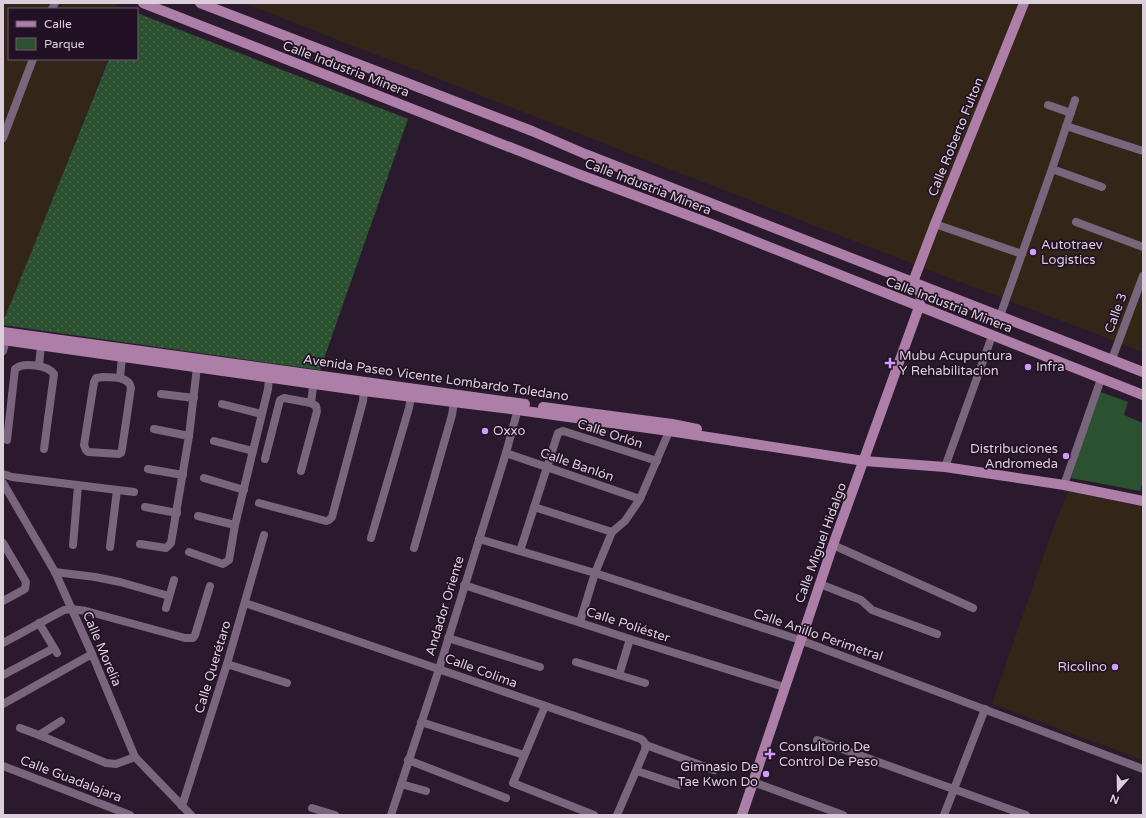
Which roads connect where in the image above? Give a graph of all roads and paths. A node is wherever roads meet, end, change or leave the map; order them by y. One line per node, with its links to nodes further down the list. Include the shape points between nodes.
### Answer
1 (143, 3): 19 (main road, Calle Industria Minera)
2 (200, 3): 18 (main road, Calle Industria Minera)
3 (1024, 3): 14 (main road, Calle Roberto Fulton)
4 (33, 60): 9 (street)
5 (1075, 100): 7 (street, Calle Industria Minera)
6 (1048, 105): 7 (street)
7 (1071, 113): 8 (street, Calle Industria Minera)
8 (1066, 126): 10 (street); 11 (street, Calle Industria Minera)
9 (3, 138)
10 (1143, 150)
11 (1052, 169): 12 (street); 16 (street, Calle Industria Minera)
12 (1102, 187)
13 (1076, 222): 15 (street)
14 (935, 224): 16 (street); 18 (main road, Calle Roberto Fulton)
15 (1143, 247)
16 (1022, 254): 20 (street, Calle Industria Minera)
17 (1143, 276): 26 (street, Calle 3)
18 (913, 282): 19 (main road, Calle Miguel Hidalgo, via 922,297); 20 (main road, Calle Industria Minera)
19 (919, 307): 22 (main road, Calle Industria Minera); 54 (main road, Calle Miguel Hidalgo)
20 (1000, 316): 26 (main road, Calle Industria Minera)
21 (5, 336): 23 (main road, Avenida Paseo Vicente Lombardo Toledano); 24 (street); 32 (main road, Avenida Paseo Vicente Lombardo Toledano)
22 (992, 336): 33 (main road, Calle Industria Minera); 55 (street)
23 (41, 345): 25 (main road, Avenida Paseo Vicente Lombardo Toledano); 27 (street)
24 (3, 351)
25 (122, 357): 28 (main road, Avenida Paseo Vicente Lombardo Toledano); 30 (street)
26 (1112, 359): 29 (main road, Calle Industria Minera)
27 (39, 366): 47 (street, via 20,366 15,369); 49 (street, via 54,374)
28 (197, 367): 31 (main road, Avenida Paseo Vicente Lombardo Toledano); 38 (street)
29 (1143, 372)
30 (120, 378): 30 (street, via 128,381 131,388 121,453 88,452 84,445 94,382 99,377)
31 (269, 378): 32 (main road, Avenida Paseo Vicente Lombardo Toledano); 43 (street)
32 (314, 379): 34 (main road, Avenida Paseo Vicente Lombardo Toledano); 40 (street); 42 (main road, Avenida Paseo Vicente Lombardo Toledano)
33 (1101, 380): 36 (main road, Calle Industria Minera); 63 (street)
34 (364, 391): 37 (main road, Avenida Paseo Vicente Lombardo Toledano); 70 (street, via 332,517 326,521)
35 (161, 394): 38 (street)
36 (1143, 395)
37 (411, 397): 39 (main road, Avenida Paseo Vicente Lombardo Toledano); 78 (street)
38 (194, 398): 46 (street)
39 (454, 402): 42 (main road, Avenida Paseo Vicente Lombardo Toledano); 85 (street)
40 (311, 403): 52 (street, via 284,398 280,400); 58 (street, via 317,410)
41 (222, 404): 43 (street)
42 (518, 407): 44 (main road, Avenida Paseo Vicente Lombardo Toledano); 51 (street, Andador Oriente)
43 (261, 414): 50 (street)
44 (671, 428): 53 (street); 54 (main road, Avenida Paseo Vicente Lombardo Toledano)
45 (154, 429): 46 (street)
46 (189, 436): 60 (street)
47 (7, 440)
48 (214, 441): 50 (street)
49 (44, 449)
50 (253, 451): 66 (street)
51 (506, 453): 56 (street, Calle Banlón); 79 (street, Andador Oriente)
52 (265, 459)
53 (657, 461): 56 (street, Calle Orlón, via 563,431 557,434); 68 (street)
54 (864, 461): 55 (main road, Avenida Paseo Vicente Lombardo Toledano); 83 (main road, Calle Miguel Hidalgo)
55 (945, 467): 63 (main road, Avenida Paseo Vicente Lombardo Toledano)
56 (547, 468): 68 (street, Calle Banlón); 72 (street)
57 (148, 469): 60 (street)
58 (301, 472)
59 (3, 474): 64 (street)
60 (183, 475): 73 (street)
61 (204, 478): 66 (street)
62 (3, 483): 88 (street, Calle Morelia)
63 (1064, 485): 69 (main road, Avenida Paseo Vicente Lombardo Toledano)
64 (78, 486): 65 (street); 82 (street)
65 (117, 490): 67 (street); 84 (street)
66 (244, 490): 75 (street)
67 (134, 492)
68 (640, 499): 76 (street, via 625,521)
69 (1143, 501)
70 (259, 503)
71 (145, 507): 73 (street)
72 (534, 507): 76 (street); 86 (street)
73 (177, 513): 81 (street, via 171,543 166,548)
74 (198, 516): 75 (street)
75 (235, 525): 87 (street, via 229,560 226,563)
76 (612, 532): 89 (street)
77 (264, 534): 96 (street, Calle Querétaro)
78 (371, 538)
79 (479, 539): 86 (street, Calle Anillo Perimetral); 92 (street, Andador Oriente)
80 (3, 543): 95 (street, via 26,582 25,589)
81 (140, 544)
82 (73, 545)
83 (833, 545): 91 (main road, Calle Miguel Hidalgo); 98 (street)
84 (110, 547)
85 (414, 548)
86 (520, 550): 89 (street, Calle Anillo Perimetral)
87 (189, 552)
88 (55, 572): 94 (street, via 114,581); 99 (street, Calle Morelia)
89 (595, 573): 100 (street); 105 (street, Calle Anillo Perimetral)
90 (174, 580): 94 (street)
91 (820, 584): 102 (street, via 861,600 872,610); 105 (main road, Calle Miguel Hidalgo)
92 (464, 585): 100 (street, Calle Poliéster); 103 (street, Andador Oriente)
93 (210, 586): 99 (street, via 193,638)
94 (169, 596): 97 (street)
95 (3, 601)
96 (245, 603): 109 (street, Calle Querétaro); 111 (street, Calle Colima)
97 (166, 608)
98 (973, 608)
99 (72, 609): 101 (street, via 64,610); 107 (street, Calle Morelia)
100 (580, 622): 104 (street, Calle Poliéster)
101 (39, 623): 106 (street); 112 (street, via 55,651)
102 (937, 634)
103 (448, 638): 110 (street); 111 (street, Andador Oriente)
104 (630, 639): 113 (street); 116 (street, Calle Poliéster)
105 (800, 640): 116 (main road, Calle Miguel Hidalgo); 119 (street, Calle Anillo Perimetral)
106 (3, 643)
107 (92, 654): 117 (street); 127 (street, Calle Morelia)
108 (576, 662): 113 (street)
109 (227, 664): 114 (street); 139 (street, Calle Querétaro)
110 (540, 667)
111 (439, 668): 118 (street, Calle Colima); 121 (street, Andador Oriente)
112 (3, 675)
113 (619, 675): 115 (street)
114 (287, 683)
115 (645, 683)
116 (784, 687): 133 (main road, Calle Miguel Hidalgo)
117 (3, 704)
118 (545, 706): 125 (street, Calle Colima); 126 (street)
119 (985, 709): 130 (street, Calle Anillo Perimetral); 136 (street)
120 (61, 721): 123 (street)
121 (421, 722): 126 (street); 128 (street, Andador Oriente)
122 (20, 728): 123 (street)
123 (39, 735): 127 (street, via 111,764)
124 (817, 740): 136 (street)
125 (643, 742): 131 (street); 132 (street, Calle Colima)
126 (524, 755): 145 (street, via 513,783)
127 (135, 757): 139 (street, Calle Morelia)
128 (408, 760): 134 (street, Andador Oriente); 138 (street)
129 (3, 766): 141 (street, Calle Guadalajara)
130 (1143, 769)
131 (637, 770): 135 (street); 146 (street)
132 (714, 770)
133 (753, 782): 147 (main road, Calle Miguel Hidalgo); 148 (street)
134 (401, 784): 137 (street); 144 (street, Andador Oriente)
135 (679, 785)
136 (954, 789): 149 (street); 150 (street)
137 (426, 791)
138 (506, 798)
139 (182, 806): 142 (street, Calle Morelia)
140 (312, 808): 143 (street)
141 (130, 815)
142 (190, 815)
143 (335, 815)
144 (391, 815)
145 (594, 815)
146 (617, 815)
147 (742, 815)
148 (843, 815)
149 (944, 815)
150 (1026, 815)

